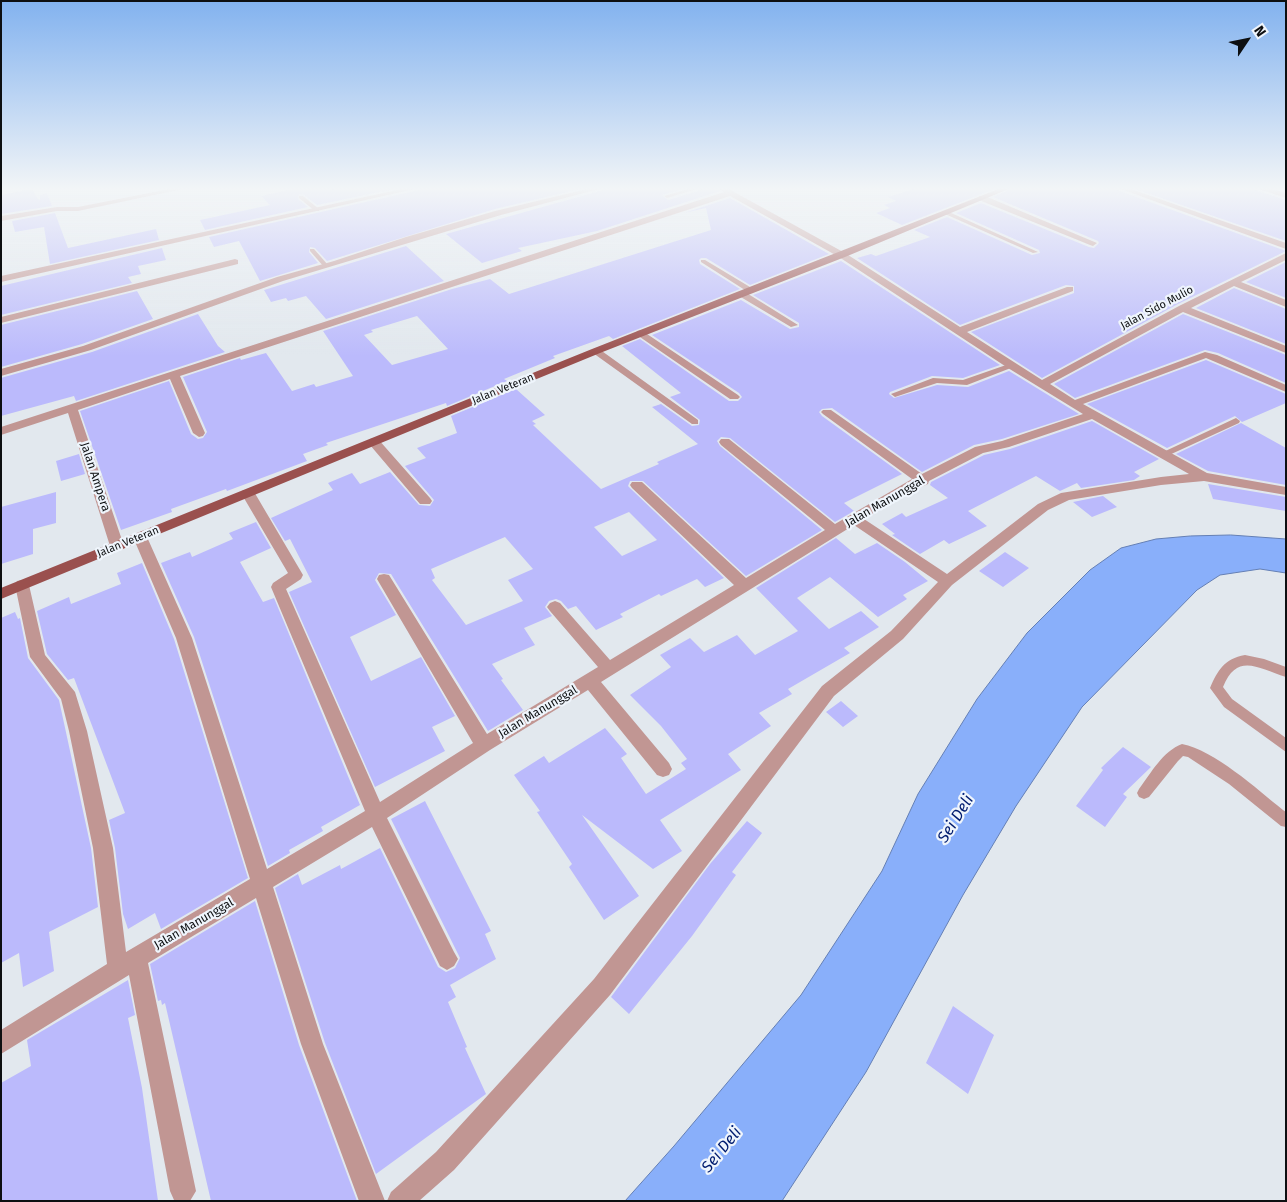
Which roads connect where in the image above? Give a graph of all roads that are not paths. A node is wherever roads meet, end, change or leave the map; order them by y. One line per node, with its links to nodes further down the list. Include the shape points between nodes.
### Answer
1 (161, 244): 16 (street)
2 (397, 244): 14 (street)
3 (565, 244): 32 (street)
4 (823, 244): 9 (street)
5 (869, 244): 9 (main road, Jalan Veteran)
6 (1018, 244): 8 (lane)
7 (312, 250): 14 (lane)
8 (1035, 252)
9 (842, 255): 19 (main road, Jalan Veteran); 24 (street)
10 (1286, 256): 13 (street, Jalan Sido Mulio)
11 (703, 261): 19 (lane)
12 (235, 262): 22 (street)
13 (1271, 264): 15 (street); 17 (street, Jalan Sido Mulio)
14 (326, 266): 31 (street, via 280,279 87,348)
15 (1286, 270)
16 (1, 279)
17 (1234, 283): 20 (street); 21 (street, Jalan Sido Mulio)
18 (1070, 290): 24 (street)
19 (746, 292): 23 (lane); 25 (main road, Jalan Veteran)
20 (1286, 304)
21 (1183, 308): 27 (street); 33 (street, Jalan Sido Mulio)
22 (1, 320)
23 (794, 325)
24 (958, 331): 30 (street)
25 (641, 333): 29 (main road, Jalan Veteran); 36 (street)
26 (1286, 337): 27 (street)
27 (1273, 344): 28 (street)
28 (1286, 350)
29 (596, 351): 42 (lane); 45 (main road, Jalan Veteran)
30 (1012, 366): 33 (street); 35 (lane, via 964,382 936,380)
31 (1, 373)
32 (174, 375): 38 (street); 44 (street)
33 (1042, 384): 37 (street)
34 (1286, 389): 37 (street, via 1206,355)
35 (895, 394)
36 (734, 397)
37 (1074, 404): 40 (street)
38 (72, 408): 43 (street); 57 (street, Jalan Ampera)
39 (827, 412): 49 (street)
40 (1092, 414): 47 (street); 49 (street, Jalan Manunggal, via 979,450)
41 (1236, 420): 47 (lane)
42 (695, 422)
43 (1, 431)
44 (199, 433)
45 (374, 442): 52 (main road, Jalan Veteran); 53 (street)
46 (725, 442): 55 (street)
47 (1164, 454): 48 (street)
48 (1204, 477): 51 (street); 59 (street, via 1066,496 1043,508)
49 (923, 481): 54 (street, Jalan Manunggal, via 894,494)
50 (637, 485): 61 (street)
51 (1286, 491)
52 (248, 493): 56 (main road, Jalan Veteran); 71 (street, via 296,575 278,587)
53 (424, 501)
54 (855, 519): 55 (street, Jalan Manunggal); 59 (street)
55 (836, 531): 61 (street, Jalan Manunggal)
56 (140, 536): 57 (main road, Jalan Veteran); 73 (street, via 184,638)
57 (117, 546): 60 (main road, Jalan Veteran)
58 (384, 579): 67 (street)
59 (947, 581): 79 (street, via 897,635 828,691 602,987 445,1161)
60 (22, 585): 62 (main road, Jalan Veteran); 75 (street, via 38,657 69,697)
61 (745, 586): 64 (street, Jalan Manunggal)
62 (1, 594)
63 (555, 607): 64 (street)
64 (609, 670): 66 (street, Jalan Manunggal)
65 (1286, 672): 68 (lane, via 1251,660 1237,659 1218,679 1216,688 1228,704)
66 (590, 681): 67 (street, Jalan Manunggal); 69 (street)
67 (484, 745): 71 (street, Jalan Manunggal)
68 (1286, 746)
69 (663, 769)
70 (1144, 793): 72 (lane, via 1171,759 1186,749 1211,763)
71 (376, 815): 73 (street, Jalan Manunggal); 74 (street)
72 (1286, 821)
73 (261, 885): 75 (street, Jalan Manunggal); 78 (street, via 312,1044)
74 (447, 959)
75 (127, 964): 76 (street, Jalan Manunggal); 77 (street)
76 (1, 1043)
77 (183, 1191)
78 (372, 1201)
79 (400, 1201)

